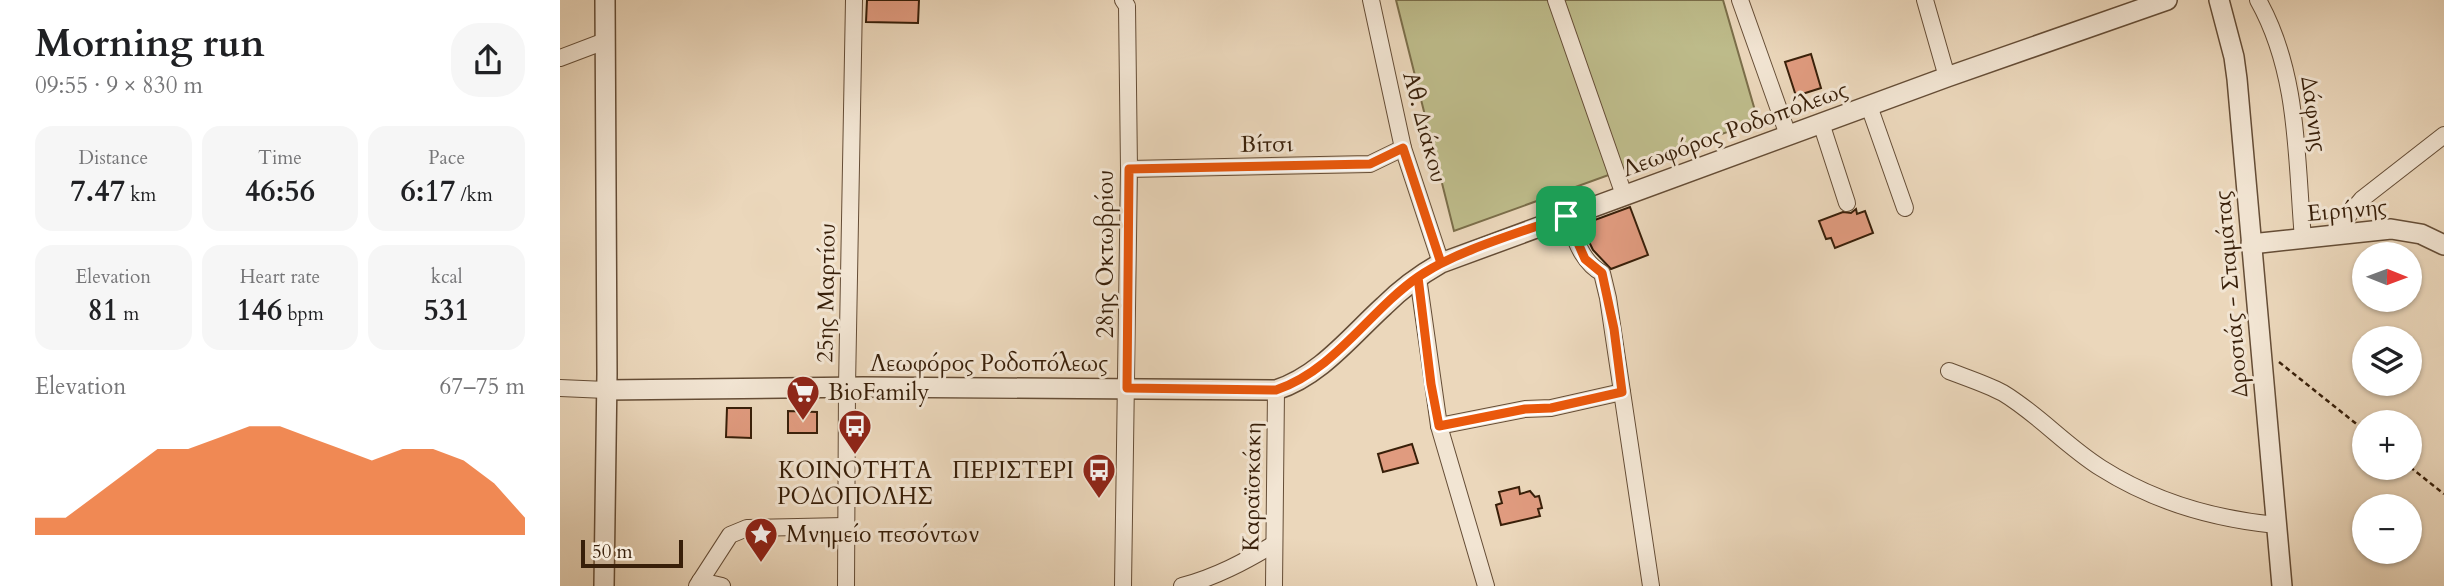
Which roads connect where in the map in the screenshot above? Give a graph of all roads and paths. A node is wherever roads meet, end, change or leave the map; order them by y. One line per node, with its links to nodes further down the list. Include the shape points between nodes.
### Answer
1 (605, 0): 11 (street)
2 (854, 0): 32 (street, 25ης Μαρτίου)
3 (1371, 0): 18 (street, Αθ. Διάκου)
4 (1556, 0): 20 (street)
5 (1740, 0): 16 (street)
6 (1925, 0): 13 (street)
7 (2167, 0): 13 (street, Λεωφόρος Ροδοπόλεως)
8 (2219, 0): 26 (street, Δροσιάς - Σταμάτας, via 2234,57)
9 (2262, 1): 25 (street, Δάφνης, via 2291,92)
10 (1125, 3): 19 (street, 28ης Οκτωβρίου)
11 (605, 41): 12 (street); 35 (street)
12 (560, 58)
13 (1947, 77): 14 (street, Λεωφόρος Ροδοπόλεως)
14 (1869, 106): 15 (street, Λεωφόρος Ροδοπόλεως); 22 (street)
15 (1821, 123): 16 (street, Λεωφόρος Ροδοπόλεως); 21 (street)
16 (1788, 135): 20 (street, Λεωφόρος Ροδοπόλεως)
17 (2444, 135): 24 (street, via 2362,199)
18 (1403, 148): 19 (street, Βίτσι, via 1370,164); 28 (street, Αθ. Διάκου)
19 (1129, 169): 34 (street, 28ης Οκτωβρίου)
20 (1624, 195): 23 (street, Λεωφόρος Ροδοπόλεως)
21 (1847, 203)
22 (1905, 208)
23 (1566, 216): 28 (street, Λεωφόρος Ροδοπόλεως); 37 (street, via 1585,259 1602,273)
24 (2332, 235): 25 (street, Ειρήνης); 27 (street, Ειρήνης, via 2401,229)
25 (2303, 239): 26 (street, Ειρήνης)
26 (2251, 244): 30 (street, Δροσιάς - Σταμάτας)
27 (2444, 245)
28 (1441, 263): 29 (street, Λεωφόρος Ροδοπόλεως)
29 (1418, 277): 36 (street, Λεωφόρος Ροδοπόλεως, via 1311,373); 39 (street)
30 (2260, 347): 38 (path); 42 (street, Δροσιάς - Σταμάτας)
31 (1949, 371): 42 (street, via 2004,394 2082,455 2126,481 2195,510)
32 (847, 387): 34 (street, Λεωφόρος Ροδοπόλεως); 35 (street, Λεωφόρος Ροδοπόλεως); 43 (street, 25ης Μαρτίου)
33 (560, 388): 35 (street, Λεωφόρος Ροδοπόλεως)
34 (1127, 388): 36 (street, Λεωφόρος Ροδοπόλεως); 49 (street, 28ης Οκτωβρίου)
35 (606, 390): 46 (street)
36 (1276, 390): 44 (street, Καραϊσκάκη)
37 (1622, 392): 39 (street); 53 (street)
38 (2352, 420)
39 (1439, 426): 52 (street)
40 (2422, 477): 41 (path)
41 (2444, 494)
42 (2276, 525): 54 (street, Δροσιάς - Σταμάτας)
43 (845, 526): 45 (street, via 739,530 730,535); 48 (street, 25ης Μαρτίου)
44 (1274, 544): 50 (street, via 1229,570); 51 (street, Καραϊσκάκη)
45 (699, 584): 47 (street)
46 (604, 586)
47 (722, 586)
48 (846, 586)
49 (1123, 586)
50 (1182, 586)
51 (1274, 586)
52 (1486, 586)
53 (1651, 586)
54 (2282, 586)

